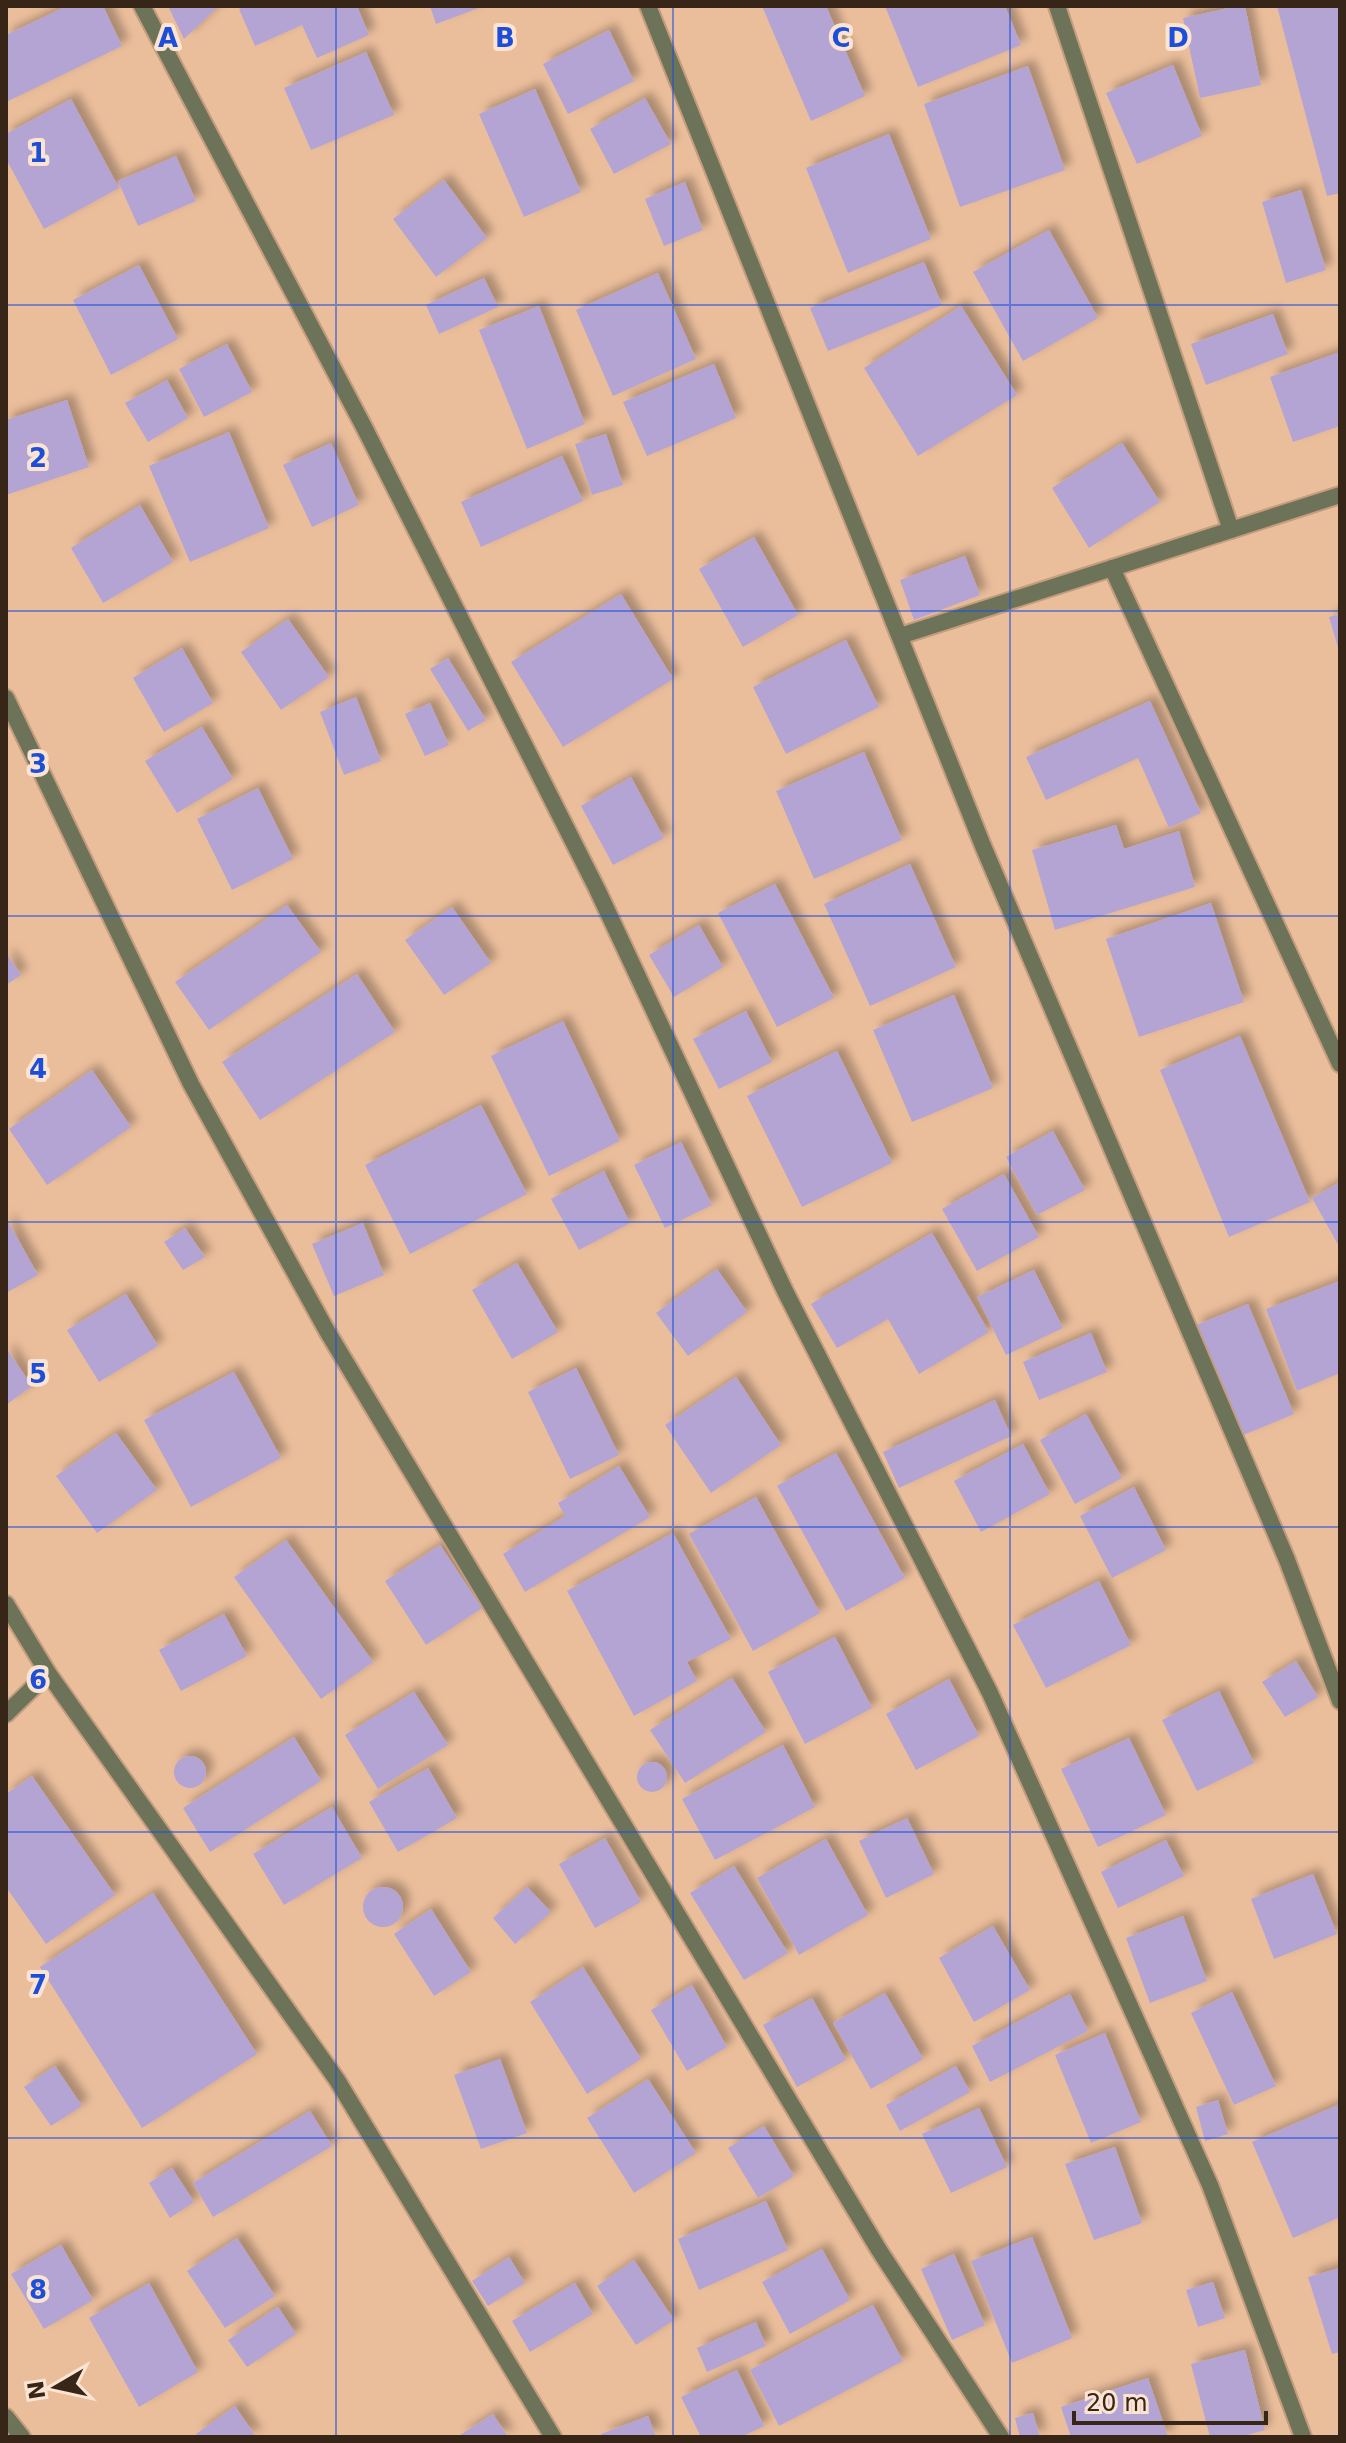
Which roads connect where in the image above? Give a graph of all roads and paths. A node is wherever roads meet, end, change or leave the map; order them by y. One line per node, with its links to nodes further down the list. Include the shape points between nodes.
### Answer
1 (142, 6): 18 (street, via 364,427 597,889 785,1291 990,1693 1210,2185)
2 (648, 6): 7 (street)
3 (1057, 6): 5 (street)
4 (1340, 495): 5 (street)
5 (1231, 530): 6 (street)
6 (1112, 568): 7 (street); 9 (street)
7 (900, 636): 12 (street, via 983,846 1287,1560)
8 (6, 698): 17 (street, via 191,1084 327,1331 879,2250)
9 (1340, 1064)
10 (6, 1604): 11 (street)
11 (48, 1673): 13 (street); 16 (street, via 337,2080)
12 (1340, 1701)
13 (6, 1714)
14 (6, 2417): 15 (street)
15 (22, 2437)
16 (553, 2437)
17 (1001, 2437)
18 (1303, 2437)

